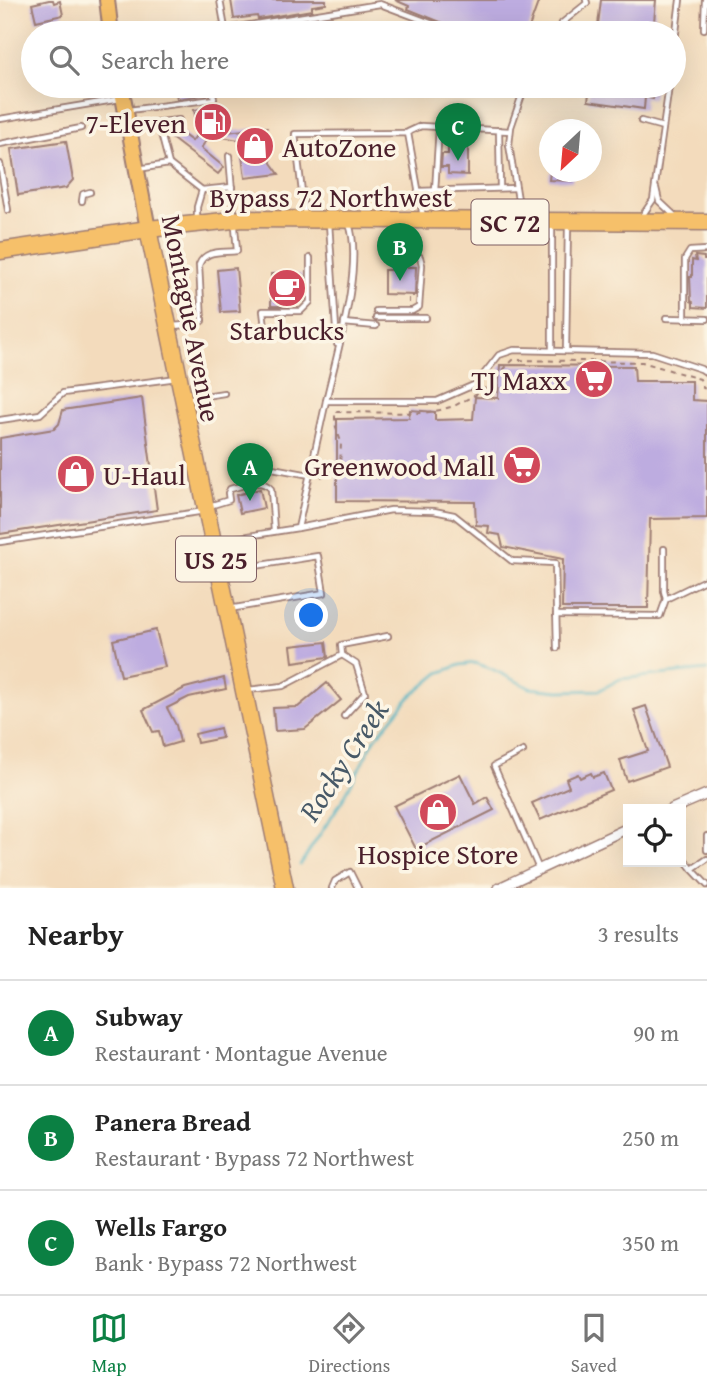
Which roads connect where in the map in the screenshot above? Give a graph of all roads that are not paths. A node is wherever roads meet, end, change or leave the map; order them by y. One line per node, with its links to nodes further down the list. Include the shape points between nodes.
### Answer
1 (107, 0): 6 (main road)
2 (220, 0): 7 (lane)
3 (586, 0): 10 (lane)
4 (680, 0): 11 (lane)
5 (705, 0): 12 (lane)
6 (110, 21)
7 (224, 21)
8 (275, 21): 9 (lane, via 380,4)
9 (425, 21)
10 (564, 21)
11 (677, 21)
12 (704, 29)
13 (214, 98): 16 (lane)
14 (521, 98): 25 (lane)
15 (667, 98): 22 (lane)
16 (124, 105): 17 (lane); 20 (lane); 31 (main road, Montague Avenue)
17 (0, 119)
18 (179, 120): 20 (lane)
19 (641, 121): 22 (lane)
20 (158, 122): 30 (lane)
21 (439, 127): 24 (lane); 26 (lane, via 421,126); 38 (lane)
22 (663, 127): 32 (lane)
23 (80, 128): 27 (lane)
24 (499, 130): 25 (lane); 34 (lane)
25 (510, 131): 35 (lane)
26 (408, 132): 37 (lane); 42 (lane, via 295,134)
27 (0, 144)
28 (229, 156): 33 (lane)
29 (0, 164): 41 (lane)
30 (169, 164): 31 (lane); 36 (lane)
31 (136, 170): 53 (main road, Montague Avenue)
32 (655, 184): 51 (lane, via 653,200); 52 (lane, via 659,201)
33 (232, 187): 36 (lane); 45 (lane)
34 (500, 188): 35 (lane); 38 (lane)
35 (516, 188): 47 (lane)
36 (202, 190): 49 (lane)
37 (418, 191): 38 (lane); 46 (lane)
38 (435, 191)
39 (90, 192): 40 (lane, via 83,194)
40 (82, 201)
41 (8, 210)
42 (306, 218): 43 (highway, Bypass 72 Northwest / SC 72); 45 (highway, Bypass 72 Northwest / SC 72)
43 (328, 219): 44 (highway, Bypass 72 Northwest / SC 72); 68 (lane)
44 (347, 219): 46 (highway, Bypass 72 Northwest / SC 72); 64 (lane, via 354,237)
45 (235, 220): 49 (highway, Bypass 72 Northwest / SC 72); 65 (lane, via 237,251 207,254 199,265 202,321)
46 (423, 221): 47 (highway, Bypass 72 Northwest / SC 72)
47 (522, 222): 50 (highway, Bypass 72 Northwest / SC 72)
48 (707, 222): 52 (highway, Bypass 72 Northwest / SC 72)
49 (197, 223): 53 (highway, Bypass 72 Northwest / SC 72)
50 (560, 223): 51 (highway, Bypass 72 Northwest / SC 72); 69 (lane); 70 (lane)
51 (633, 223): 52 (highway, Bypass 72 Northwest / SC 72)
52 (682, 223)
53 (148, 229): 55 (highway, Bypass 72 Northwest); 65 (highway, Montague Avenue / US 25)
54 (707, 250): 62 (lane, via 690,251 685,259)
55 (0, 251)
56 (420, 257): 58 (lane, via 419,307)
57 (310, 258): 67 (lane, via 310,302 301,311 263,311)
58 (376, 311)
59 (376, 318): 60 (lane)
60 (426, 318)
61 (666, 318): 62 (lane)
62 (685, 318): 63 (lane)
63 (707, 319)
64 (344, 323): 66 (lane); 68 (lane)
65 (167, 325): 72 (highway, Montague Avenue / US 25)
66 (376, 326)
67 (266, 335)
68 (337, 351): 75 (lane)
69 (552, 351): 70 (lane); 75 (lane, via 514,350 499,355 476,384 437,401)
70 (566, 351): 71 (lane, via 652,352)
71 (707, 373)
72 (178, 378): 74 (highway, Montague Avenue / US 25); 76 (lane, via 63,393 40,414)
73 (224, 393): 74 (lane)
74 (182, 399): 79 (highway, Montague Avenue / US 25)
75 (327, 401): 78 (lane)
76 (0, 420)
77 (232, 470): 78 (lane, via 256,465)
78 (310, 475): 80 (lane)
79 (205, 509): 81 (lane, via 229,500 230,489 261,482 271,489); 82 (highway, Montague Avenue / US 25); 83 (lane)
80 (298, 528): 81 (lane); 89 (lane, via 391,510 454,515 512,561 555,563)
81 (274, 531): 82 (lane)
82 (212, 541): 85 (highway, Montague Avenue / US 25)
83 (0, 542)
84 (664, 549): 87 (lane)
85 (219, 572): 88 (highway, Montague Avenue / US 25); 88 (lane, via 318,556 324,593)
86 (707, 579): 87 (lane)
87 (666, 599): 89 (lane, via 660,617)
88 (226, 609): 93 (highway, Montague Avenue / US 25)
89 (556, 615): 91 (lane)
90 (388, 636): 92 (lane, via 341,645)
91 (557, 648)
92 (342, 655): 93 (lane, via 283,687); 94 (lane, via 356,664 365,693)
93 (244, 690): 106 (highway, Montague Avenue / US 25)
94 (344, 716)
95 (523, 751): 103 (lane, via 494,766)
96 (707, 794): 97 (street)
97 (684, 804)
98 (623, 830): 103 (street)
99 (707, 836): 100 (lane)
100 (707, 850)
101 (707, 859): 104 (lane)
102 (686, 861): 104 (lane)
103 (539, 869): 109 (street)
104 (692, 869): 105 (lane)
105 (707, 885)
106 (285, 888)
107 (332, 888): 108 (lane, via 350,872)
108 (358, 888)
109 (499, 888)

